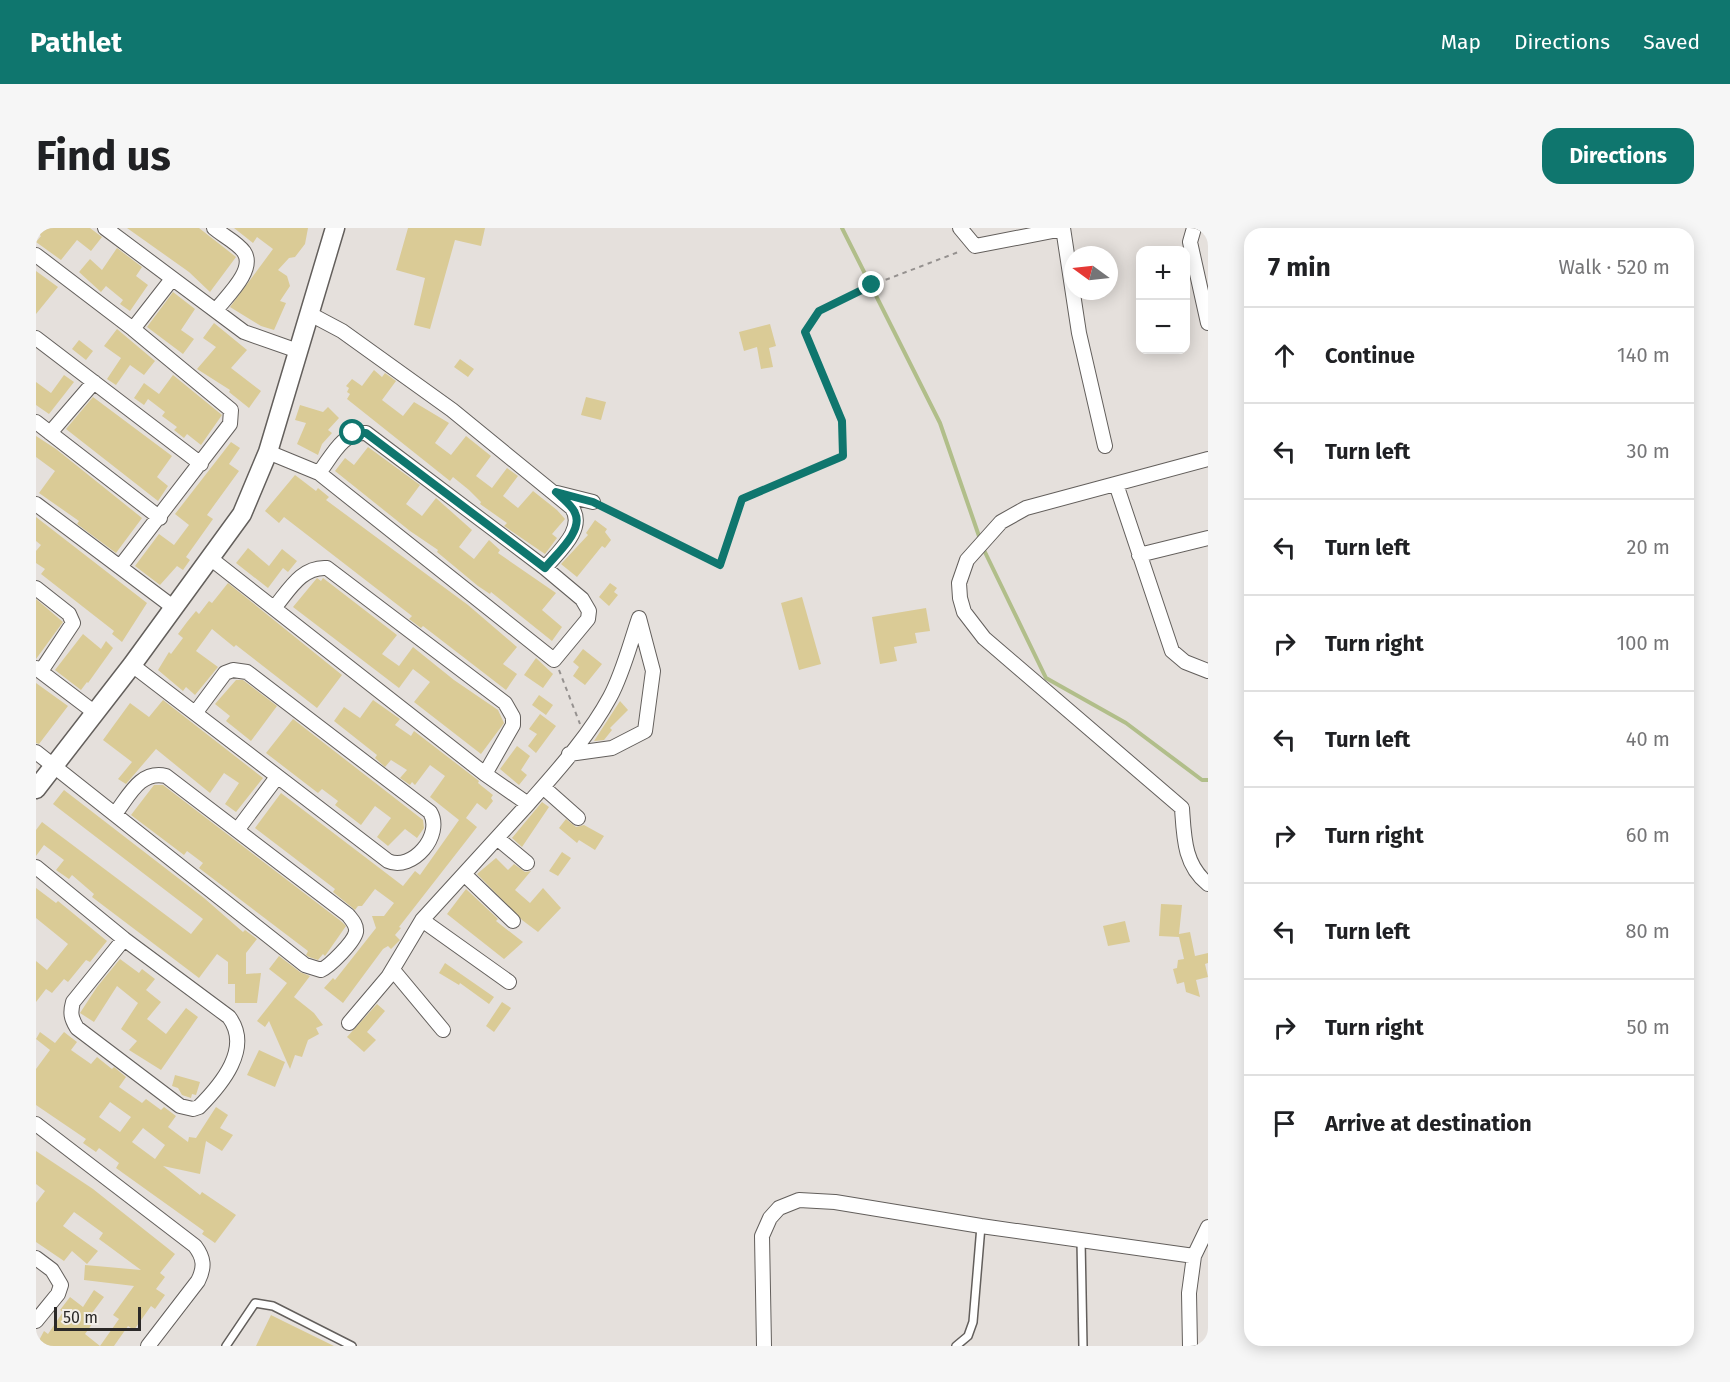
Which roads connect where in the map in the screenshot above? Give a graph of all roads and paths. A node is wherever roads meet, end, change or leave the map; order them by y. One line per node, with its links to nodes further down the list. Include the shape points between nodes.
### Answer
1 (105, 228): 9 (street)
2 (213, 228): 10 (street, via 244,252 247,266)
3 (335, 228): 11 (street)
4 (960, 228): 7 (street)
5 (1063, 228): 7 (street); 19 (street, via 1079,333)
6 (1194, 228): 12 (street, via 1190,242)
7 (975, 246): 26 (path, via 872,285 819,311 805,332 842,421 843,456 742,499 720,565)
8 (36, 255): 13 (street)
9 (172, 279): 10 (street); 13 (street)
10 (216, 310): 15 (street, via 244,332)
11 (310, 314): 15 (street); 25 (street, via 342,331 452,410)
12 (1208, 323)
13 (133, 329): 22 (street, via 231,410 231,424)
14 (36, 338): 16 (street)
15 (298, 351): 20 (street)
16 (94, 382): 18 (street); 22 (street)
17 (36, 422): 18 (street)
18 (51, 433): 28 (street)
19 (1105, 446)
20 (268, 452): 23 (street); 31 (street, via 242,514)
21 (1208, 459): 24 (street)
22 (201, 464): 28 (street)
23 (319, 473): 33 (street, via 346,437 366,433); 37 (street)
24 (1116, 484): 30 (street); 59 (street, via 1026,508 1001,522 967,560 959,583 960,598 964,612 984,638 1182,808 1187,856 1198,876)
25 (556, 492): 26 (street); 33 (street, via 572,508 577,522)
26 (593, 502)
27 (36, 504): 32 (street)
28 (160, 518): 32 (street)
29 (1208, 538): 30 (street)
30 (1139, 555): 40 (street, via 1172,651 1185,662)
31 (210, 558): 35 (street); 36 (street)
32 (120, 567): 35 (street)
33 (545, 568): 37 (street, via 582,599 589,611 588,619)
34 (36, 588): 39 (street, via 69,614 74,623)
35 (173, 607): 38 (street)
36 (275, 607): 47 (street); 47 (street, via 304,573 327,568 505,703 513,725)
37 (554, 660): 43 (path)
38 (132, 665): 41 (street); 42 (street)
39 (39, 669): 41 (street)
40 (1208, 671)
41 (94, 712): 46 (street)
42 (196, 712): 48 (street); 48 (street, via 225,673 247,672 430,812 435,819 434,835 412,860 396,865)
43 (586, 734): 45 (street); 45 (street, via 610,698 639,618 653,671 645,731 612,748)
44 (36, 752): 46 (street)
45 (569, 754): 49 (street)
46 (55, 766): 50 (street); 52 (street)
47 (485, 774): 51 (street)
48 (278, 777): 54 (street)
49 (543, 787): 51 (street); 53 (street)
50 (36, 789)
51 (528, 804): 55 (street)
52 (115, 814): 54 (street, via 144,777 157,774 166,776); 54 (street, via 305,965 321,970 329,967 356,934 353,920)
53 (578, 818)
54 (238, 829)
55 (497, 838): 56 (street); 58 (street)
56 (527, 862)
57 (36, 867): 62 (street)
58 (464, 874): 60 (street); 61 (street)
59 (1208, 884)
60 (422, 920): 63 (street); 64 (street)
61 (513, 921)
62 (124, 939): 62 (street, via 230,1017 236,1026 239,1037 234,1061 199,1107 180,1106 72,1021 73,1002)
63 (393, 970): 65 (street); 66 (street)
64 (509, 982)
65 (350, 1023)
66 (443, 1030)
67 (36, 1124): 74 (street, via 195,1245 201,1254 203,1271 198,1281)
68 (981, 1226): 70 (street); 77 (street, via 835,1202 799,1200 779,1208 762,1236); 78 (lane, via 973,1322 968,1336)
69 (1208, 1227): 71 (street)
70 (1081, 1240): 71 (street); 79 (lane)
71 (1194, 1256): 80 (street, via 1189,1293)
72 (36, 1258): 73 (street, via 52,1270 61,1285)
73 (36, 1321)
74 (148, 1346)
75 (226, 1346): 76 (lane, via 255,1303 273,1306)
76 (352, 1346)
77 (764, 1346)
78 (956, 1346)
79 (1083, 1346)
80 (1190, 1346)

